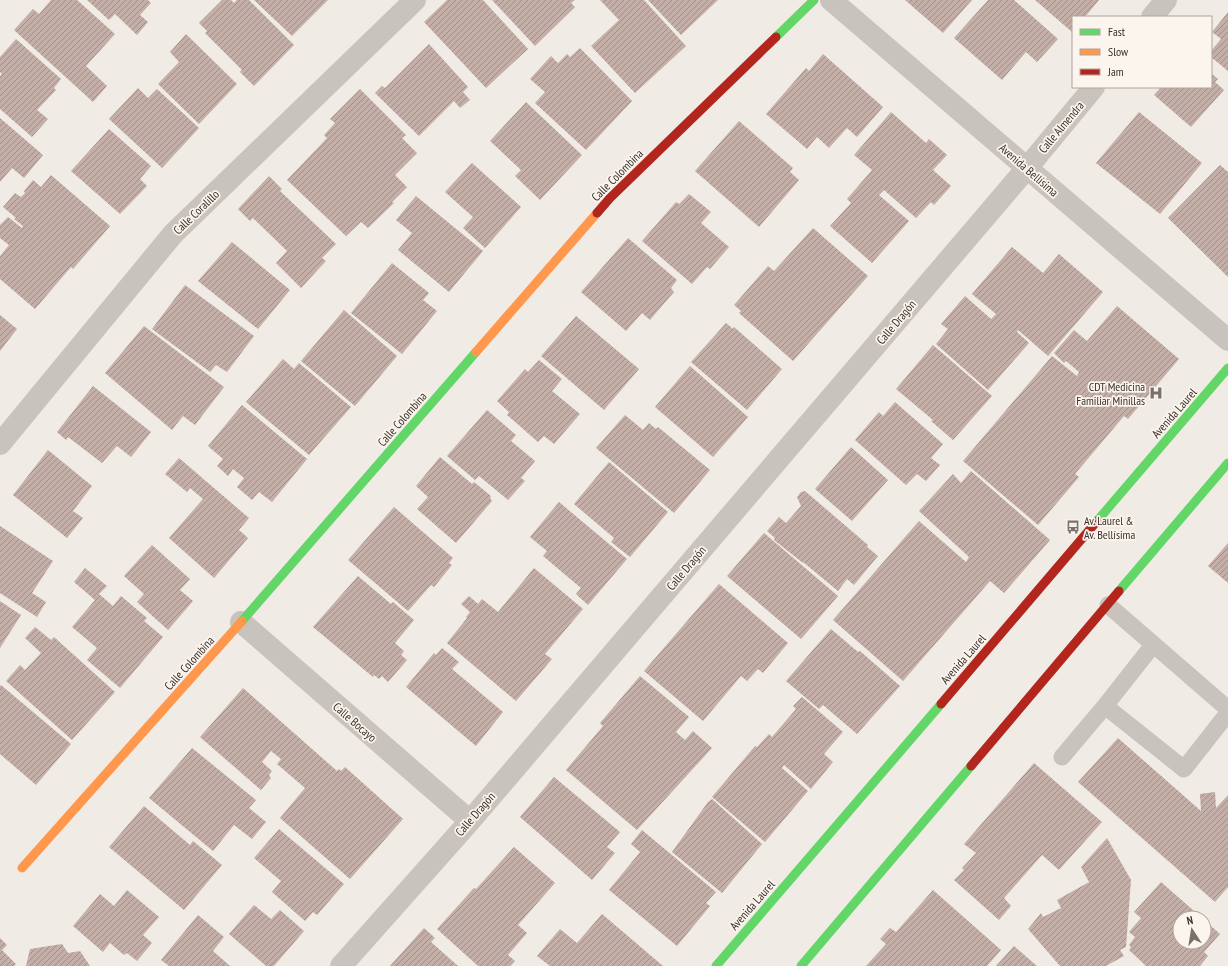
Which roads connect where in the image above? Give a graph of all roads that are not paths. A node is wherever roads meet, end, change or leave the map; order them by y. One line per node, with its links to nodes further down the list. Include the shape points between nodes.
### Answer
1 (415, 0): 10 (street, Calle Coralillo, via 173,234)
2 (814, 0): 13 (street, Calle Colombina, via 610,198)
3 (831, 0): 7 (street, Avenida Bellísima)
4 (1166, 0): 5 (street)
5 (1153, 16)
6 (1093, 88): 7 (street, Calle Almendra)
7 (1027, 168): 8 (street, Avenida Bellísima); 19 (street, Calle Dragón)
8 (1228, 340)
9 (1228, 368): 22 (street, Avenida Laurel)
10 (0, 444)
11 (1228, 463): 12 (street)
12 (1108, 605): 14 (lane); 23 (street)
13 (241, 622): 19 (street, Calle Bocayo); 20 (street, Calle Colombina)
14 (1153, 645): 15 (lane); 16 (lane)
15 (1105, 706): 17 (lane, via 1184,770); 18 (lane)
16 (1228, 709)
17 (1228, 713)
18 (1062, 757)
19 (470, 821): 21 (street, Calle Dragón)
20 (22, 868)
21 (342, 966)
22 (716, 966)
23 (801, 966)

